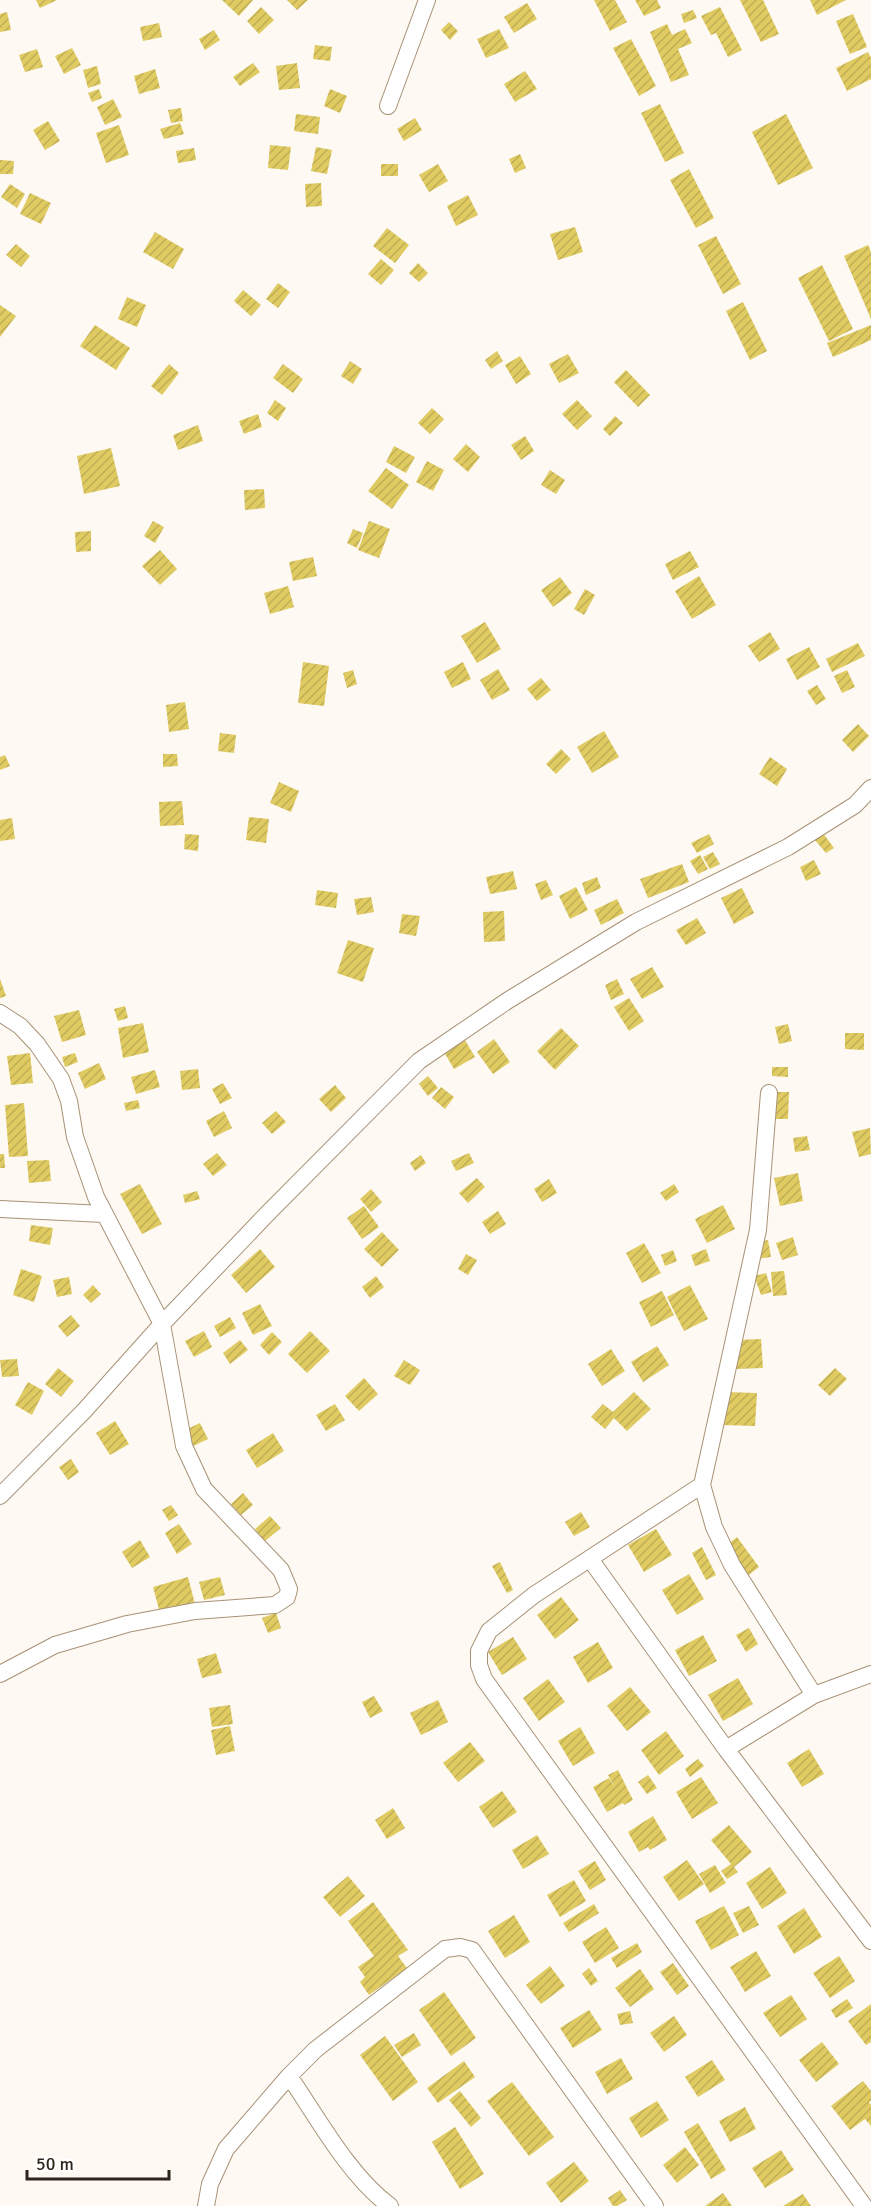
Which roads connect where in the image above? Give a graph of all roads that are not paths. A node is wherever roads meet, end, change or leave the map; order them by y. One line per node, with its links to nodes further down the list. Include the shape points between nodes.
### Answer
1 (427, 0): 2 (street)
2 (388, 106)
3 (871, 788): 8 (street, via 855,805 788,847 636,922 507,1001 419,1061)
4 (0, 1013): 7 (street, via 37,1044 61,1079 75,1137)
5 (769, 1094): 9 (street, via 758,1230)
6 (0, 1209): 7 (street)
7 (104, 1214): 8 (street)
8 (162, 1324): 10 (street); 12 (street, via 184,1446 204,1490 281,1570 289,1589 287,1597 275,1605 195,1611 127,1624 55,1645)
9 (702, 1485): 11 (street); 14 (street, via 714,1527 732,1565)
10 (0, 1496)
11 (590, 1559): 15 (street); 21 (street, via 534,1595 489,1631 479,1651 484,1679)
12 (0, 1674)
13 (871, 1674): 14 (street)
14 (814, 1695): 15 (street)
15 (726, 1749): 16 (street)
16 (871, 1941)
17 (289, 2076): 18 (street, via 226,2149 210,2184); 19 (street, via 359,2178); 20 (street, via 315,2050 446,1949 472,1950)
18 (206, 2206)
19 (390, 2206)
20 (655, 2206)
21 (864, 2206)

